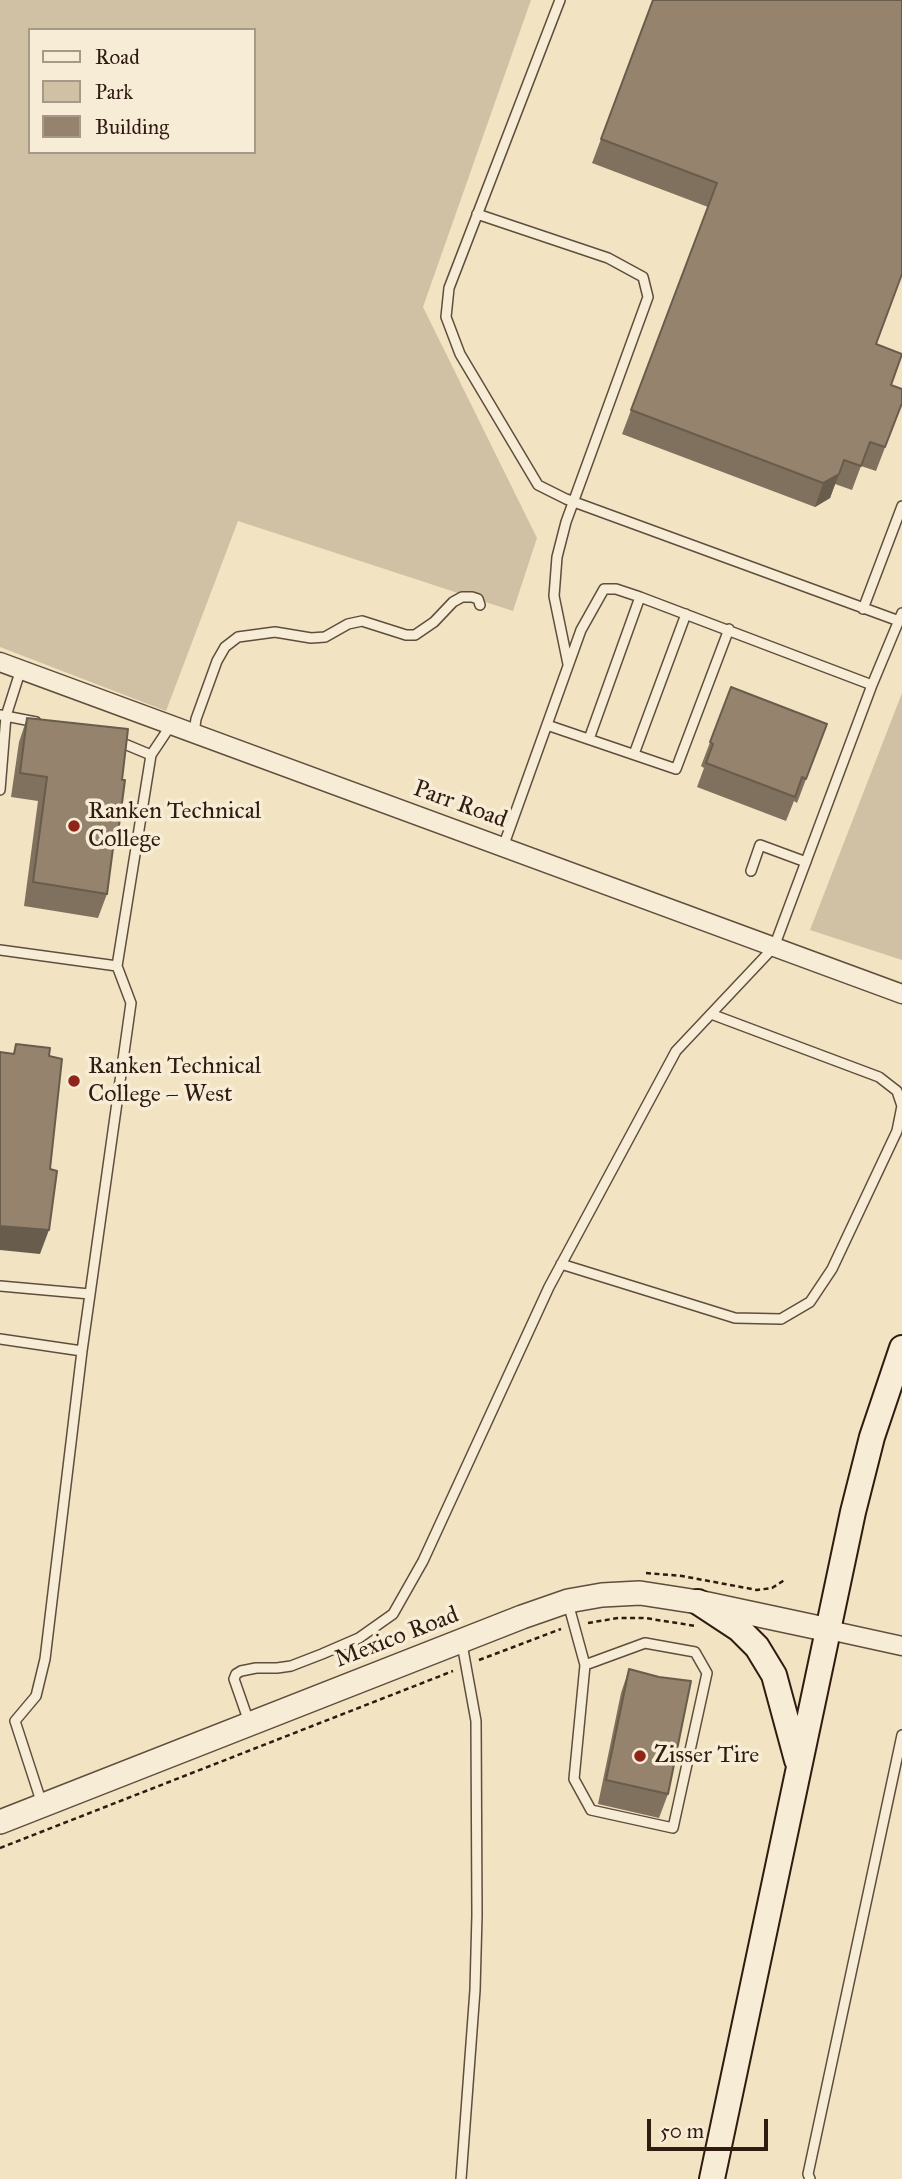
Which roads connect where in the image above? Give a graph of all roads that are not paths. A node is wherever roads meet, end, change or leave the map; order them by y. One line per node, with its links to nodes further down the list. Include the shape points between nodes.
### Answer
1 (559, 0): 2 (lane)
2 (477, 214): 3 (lane, via 449,288 446,317 460,354 538,485); 3 (lane, via 608,258 643,277 648,297)
3 (574, 501): 7 (lane); 12 (lane, via 557,557 554,596)
4 (902, 506): 7 (lane)
5 (640, 597): 8 (lane); 12 (lane, via 604,589); 21 (lane)
6 (480, 605): 19 (lane, via 478,599 462,597 415,635 362,621 317,638 275,632 237,637 217,661)
7 (863, 609): 9 (lane)
8 (686, 614): 10 (lane); 22 (lane)
9 (900, 617): 14 (lane)
10 (729, 629): 14 (lane); 22 (lane, via 676,769)
11 (0, 662): 13 (street, Parr Road)
12 (568, 665): 18 (lane)
13 (21, 669): 15 (lane); 17 (street, Parr Road)
14 (872, 685): 26 (lane)
15 (3, 716): 16 (lane); 24 (lane)
16 (48, 724)
17 (171, 725): 19 (street, Parr Road); 23 (lane)
18 (547, 725): 21 (lane); 25 (lane)
19 (194, 733): 25 (street, Parr Road)
20 (100, 736): 23 (lane)
21 (589, 739): 22 (lane)
22 (634, 754)
23 (151, 755): 30 (lane)
24 (0, 790)
25 (503, 847): 28 (street, Parr Road)
26 (806, 862): 27 (lane, via 760,845); 28 (lane)
27 (751, 871)
28 (774, 947): 31 (street, Parr Road); 32 (lane)
29 (0, 950): 30 (lane)
30 (117, 966): 36 (lane, via 131,1003)
31 (902, 994)
32 (711, 1014): 33 (lane, via 879,1077 897,1091); 34 (lane, via 676,1051)
33 (902, 1106): 34 (lane, via 897,1131 832,1269 810,1302 781,1319 735,1318)
34 (561, 1265): 46 (lane, via 423,1561 393,1614 359,1638 291,1666 236,1674)
35 (0, 1286): 36 (lane)
36 (90, 1294): 39 (lane)
37 (0, 1339): 39 (lane)
38 (902, 1348): 42 (main road, via 872,1437)
39 (82, 1351): 49 (lane, via 45,1659 36,1696 15,1721)
40 (568, 1601): 41 (street, Mexico Road, via 640,1593); 43 (street, Mexico Road); 45 (lane)
41 (698, 1602): 42 (street, Mexico Road); 48 (main road, via 757,1647 774,1675)
42 (829, 1630): 44 (street); 48 (main road)
43 (461, 1641): 46 (street, Mexico Road); 51 (lane, via 476,1721 477,1915)
44 (902, 1646)
45 (585, 1665): 45 (lane, via 574,1779 591,1810 673,1828 707,1673 695,1652 645,1643)
46 (250, 1724): 49 (street, Mexico Road)
47 (902, 1735): 53 (lane)
48 (799, 1767): 52 (main road)
49 (42, 1805): 50 (street, Mexico Road)
50 (0, 1822)
51 (461, 2179)
52 (712, 2179)
53 (810, 2179)

